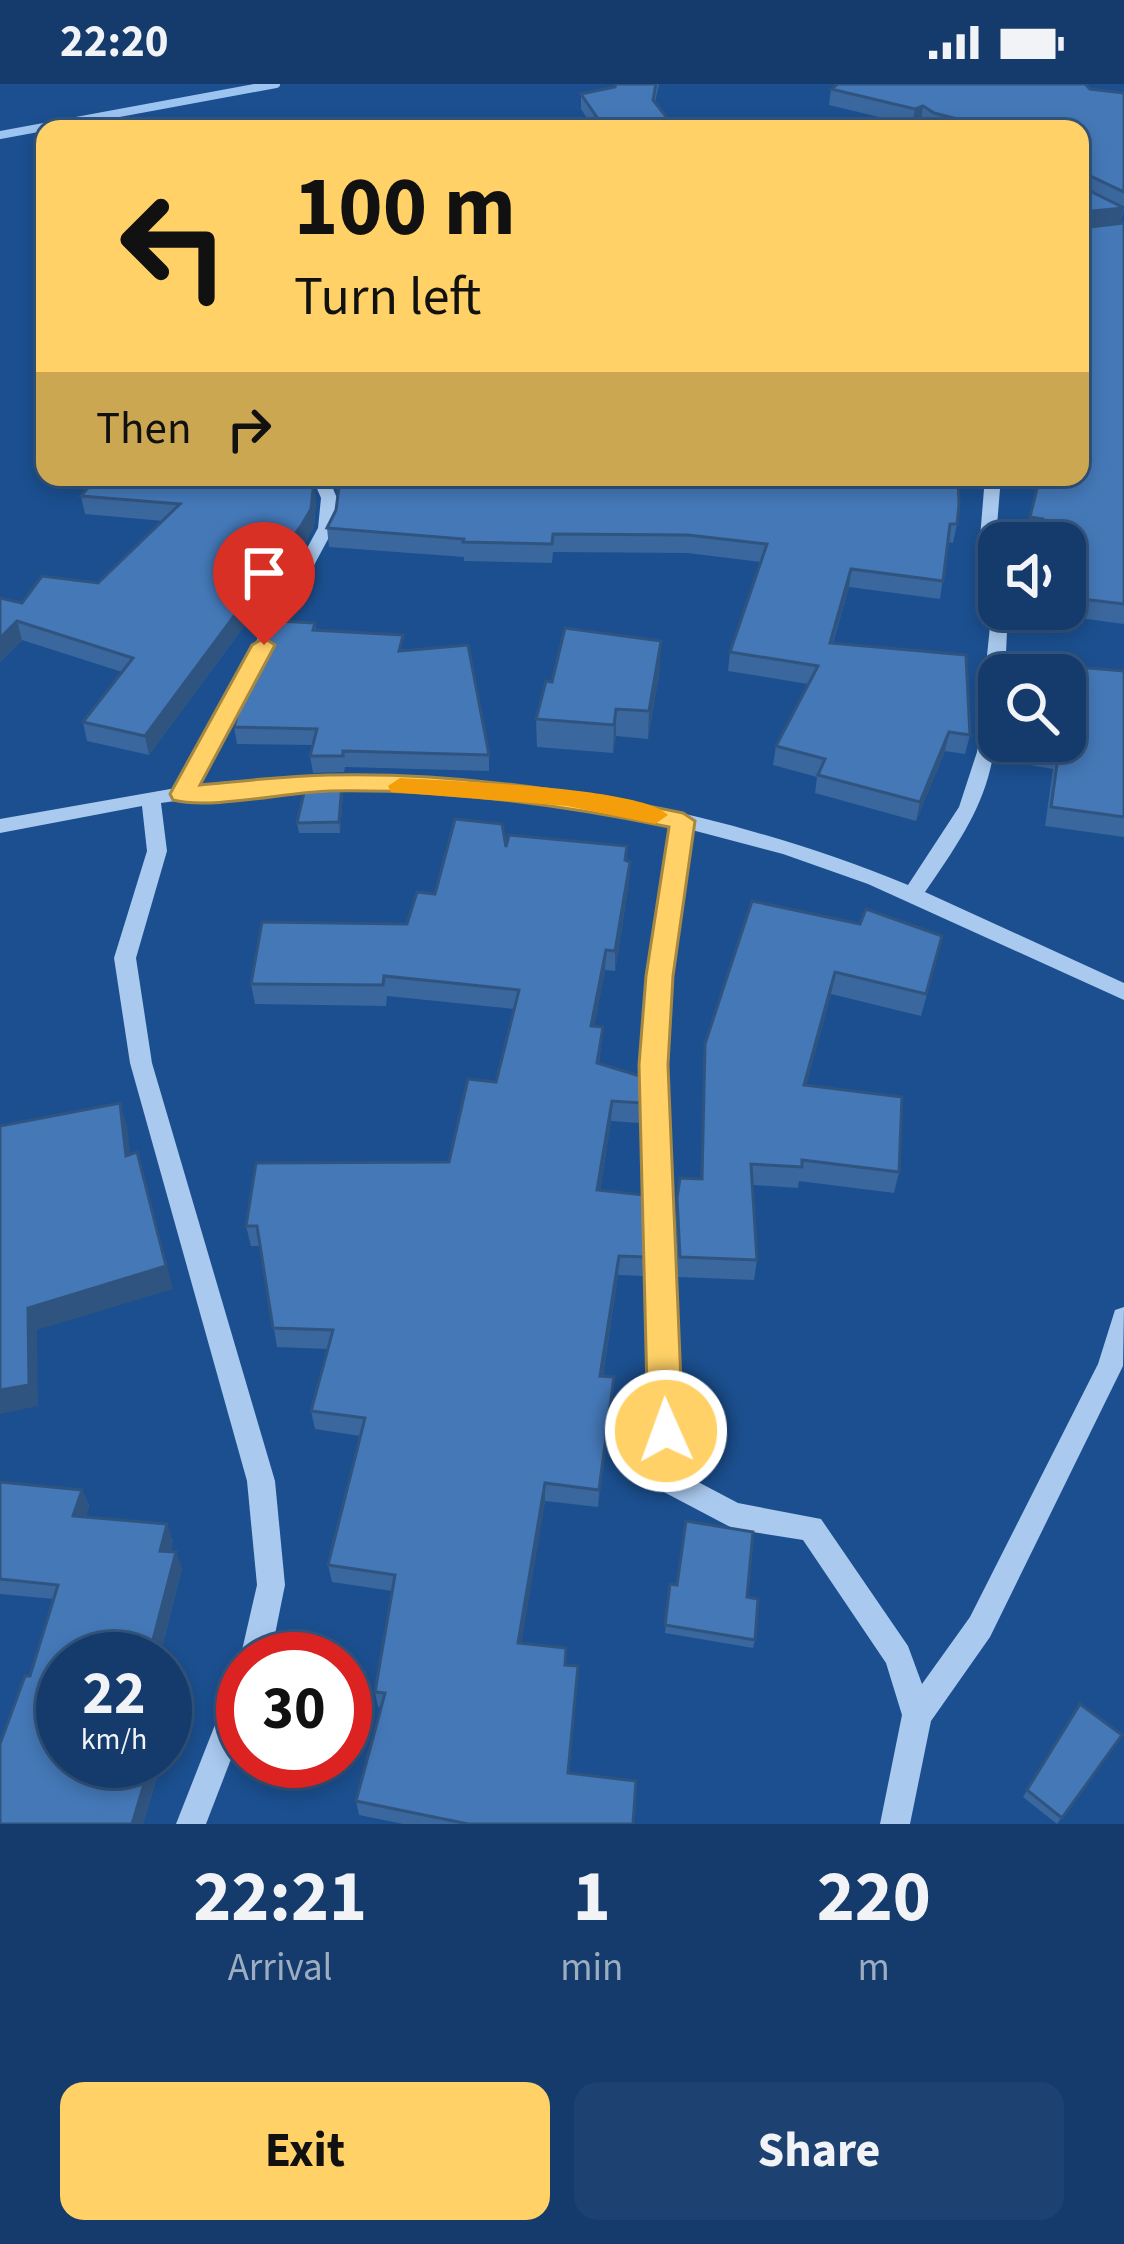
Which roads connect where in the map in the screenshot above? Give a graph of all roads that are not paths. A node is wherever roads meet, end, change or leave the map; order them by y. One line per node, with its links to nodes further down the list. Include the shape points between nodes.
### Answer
1 (324, 486): 5 (street, via 326,528)
2 (992, 486): 3 (street)
3 (989, 522)
4 (998, 630): 9 (street, via 978,788)
5 (182, 794): 6 (street); 7 (street, via 330,783 488,790)
6 (151, 800): 8 (street); 12 (street, via 157,851 125,958 141,1063 261,1481 271,1585)
7 (683, 821): 9 (street, via 791,850); 13 (street, via 653,1065 670,1480 734,1516 811,1528 898,1656)
8 (0, 826)
9 (910, 896): 10 (street)
10 (1124, 992)
11 (1124, 1318): 13 (street, via 1110,1366 980,1627)
12 (261, 1632)
13 (917, 1715): 16 (street)
14 (216, 1759): 15 (street)
15 (191, 1824)
16 (895, 1824)

